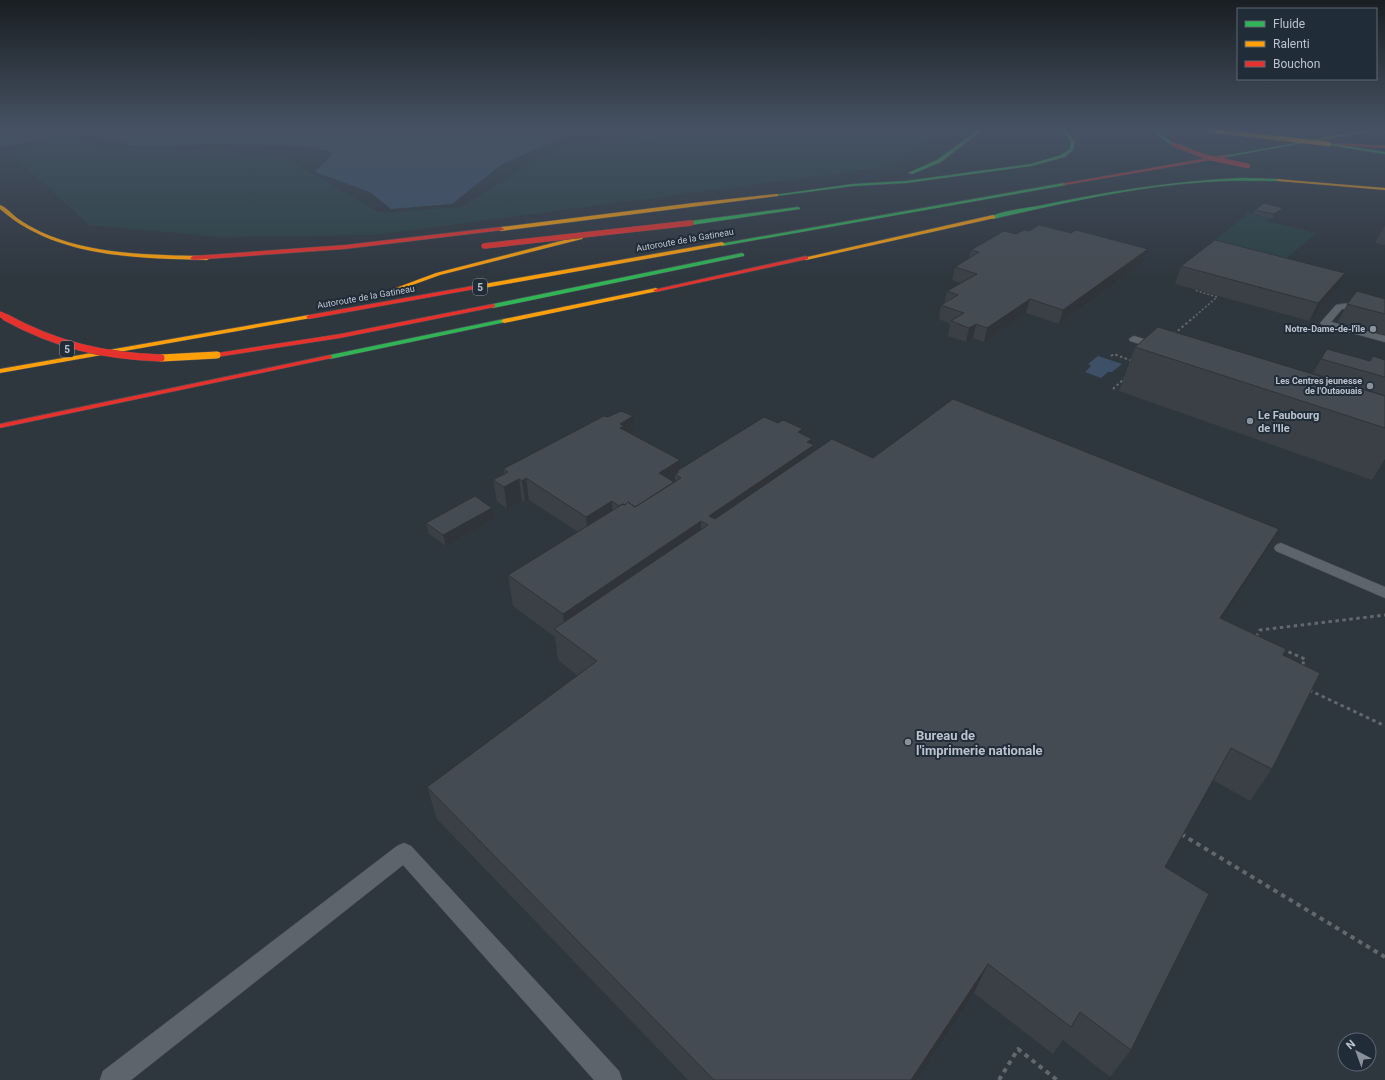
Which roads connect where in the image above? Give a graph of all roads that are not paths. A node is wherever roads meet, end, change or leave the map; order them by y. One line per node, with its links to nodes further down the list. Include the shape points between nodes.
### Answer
1 (880, 180): 8 (main road)
2 (912, 180): 8 (main road)
3 (1046, 180): 10 (main road, Autoroute de la Gatineau / 5, via 382,294 438,274 629,225)
4 (1088, 180): 11 (main road, Autoroute de la Gatineau / 5)
5 (1187, 180): 14 (main road, via 1112,192)
6 (1287, 180): 9 (main road)
7 (1332, 180): 9 (main road)
8 (869, 183): 10 (main road)
9 (1384, 189)
10 (755, 198): 20 (main road, via 367,245)
11 (960, 203): 15 (main road); 28 (main road, Autoroute de la Gatineau / 5)
12 (0, 206): 20 (main road, via 25,226 70,243 118,252)
13 (807, 207): 16 (main road, bridge, via 591,235)
14 (944, 227): 17 (main road); 29 (main road, via 875,244)
15 (834, 234)
16 (480, 246)
17 (803, 249)
18 (361, 255): 20 (main road, via 280,259)
19 (752, 255): 22 (main road, bridge, via 287,346 217,355 141,358 90,352 51,340)
20 (193, 258)
21 (1385, 304): 24 (lane, via 1378,302 1338,307 1324,323)
22 (0, 314)
23 (1134, 339): 27 (lane)
24 (1385, 339)
25 (104, 342): 26 (main road, 5)
26 (60, 350)
27 (1166, 350)
28 (0, 371)
29 (0, 426)
30 (1281, 548): 31 (lane)
31 (1385, 593)
32 (112, 1080): 33 (lane, via 404,852)
33 (610, 1080)

